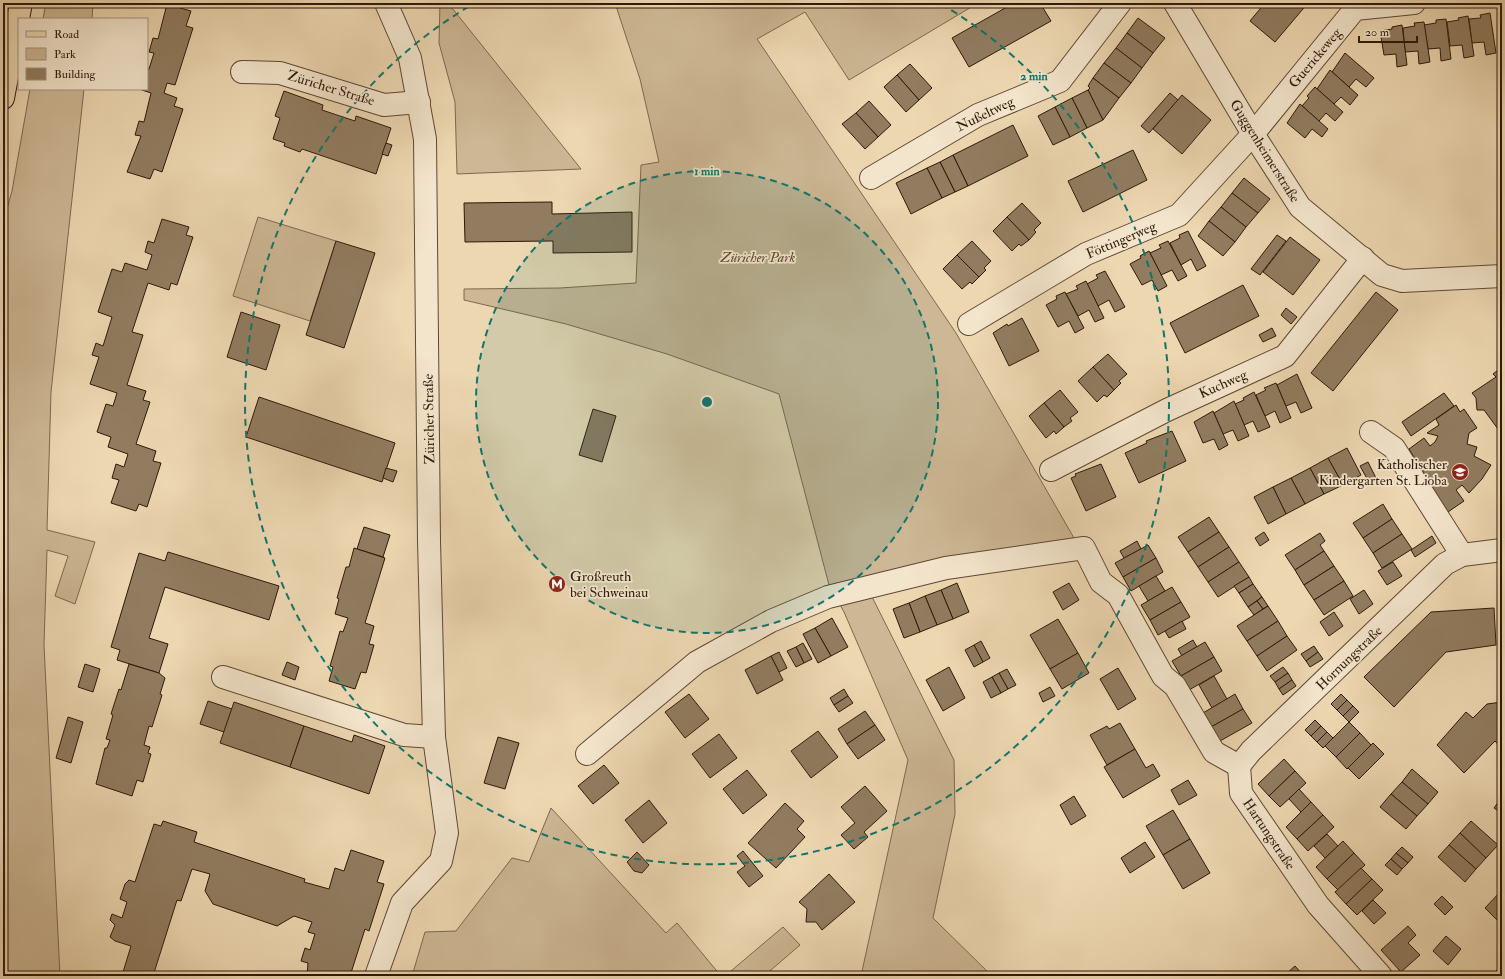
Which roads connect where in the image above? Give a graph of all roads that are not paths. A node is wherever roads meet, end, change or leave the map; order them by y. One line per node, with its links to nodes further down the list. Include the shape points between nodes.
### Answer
1 (21, 3): 6 (main road)
2 (386, 3): 10 (street, Züricher Straße, via 410,58)
3 (1120, 3): 12 (street, Nußeltweg, via 1060,80 978,115)
4 (1175, 3): 11 (street, Guggenheimerstraße)
5 (1414, 3): 11 (street, Guerickeweg, via 1355,10)
6 (18, 18)
7 (18, 19): 9 (main road)
8 (242, 72): 10 (street, Züricher Straße, via 280,73 384,105)
9 (3, 98)
10 (419, 102): 21 (street, Züricher Straße, via 425,146)
11 (1253, 134): 13 (street, Guggenheimerstraße, via 1300,207); 15 (street, Föttingerweg, via 1179,215 1086,254)
12 (871, 178)
13 (1363, 258): 14 (street, Guggenheimerstraße, via 1382,276 1402,281); 17 (street, Kuchweg, via 1285,356 1167,410)
14 (1502, 276)
15 (969, 324)
16 (1371, 432): 19 (street, via 1394,448)
17 (1051, 470)
18 (1502, 550): 19 (street, Hornungstraße)
19 (1462, 555): 23 (street, Hornungstraße, via 1445,564 1251,751)
20 (223, 678): 21 (street, via 404,735)
21 (434, 737): 24 (street, Züricher Straße, via 447,833 441,861 402,903)
22 (587, 754): 23 (street, via 697,662 771,621 828,597 946,568 1084,548 1101,582 1118,595 1164,676 1175,686 1214,752)
23 (1239, 766): 25 (street, Hartungstraße, via 1241,793 1318,905)
24 (376, 976)
25 (1381, 976)

